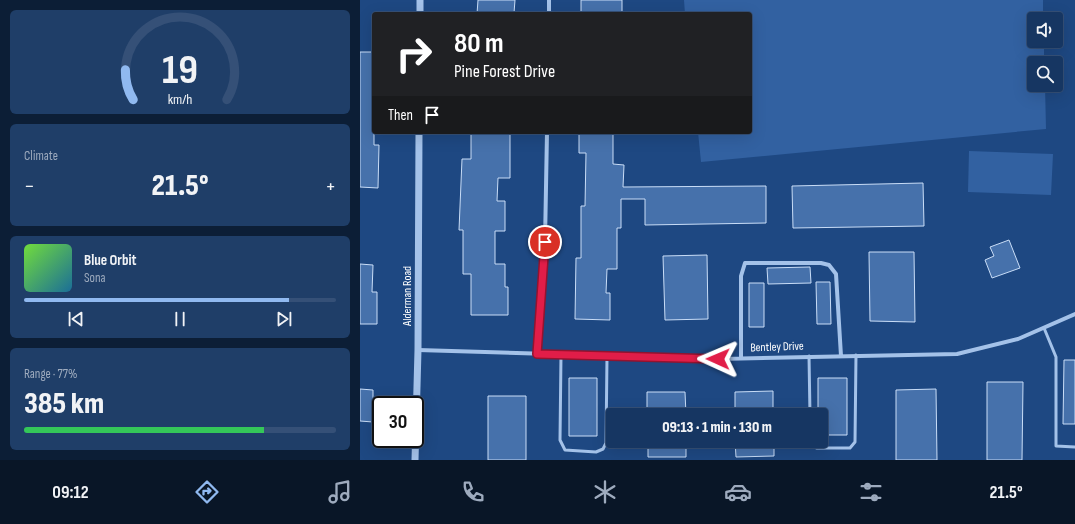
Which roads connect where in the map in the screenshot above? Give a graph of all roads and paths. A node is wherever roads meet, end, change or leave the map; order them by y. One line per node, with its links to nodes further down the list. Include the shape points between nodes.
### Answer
1 (420, 0): 3 (street)
2 (549, 0): 4 (street)
3 (420, 12)
4 (549, 12)
5 (419, 134): 9 (street, Alderman Road)
6 (547, 134): 10 (street, via 545,242)
7 (1075, 314): 8 (street, Bentley Drive)
8 (1044, 328): 12 (street, Bentley Drive, via 1018,339 957,354); 18 (lane, via 1056,357 1056,446)
9 (418, 350): 10 (street, Bentley Drive); 20 (street, Alderman Road)
10 (537, 354): 11 (street, Bentley Drive)
11 (561, 355): 15 (street, Bentley Drive); 15 (lane, via 562,446 565,450 596,452 604,449 606,443)
12 (856, 355): 14 (street, Bentley Drive); 19 (lane, via 855,442 850,448)
13 (809, 356): 14 (street, Bentley Drive); 16 (street, Bentley Drive); 17 (lane)
14 (841, 356): 16 (street, via 836,274 829,265 745,263 741,276)
15 (607, 357): 16 (street, Bentley Drive)
16 (741, 358)
17 (810, 408)
18 (1075, 447)
19 (828, 448)
20 (415, 460)

